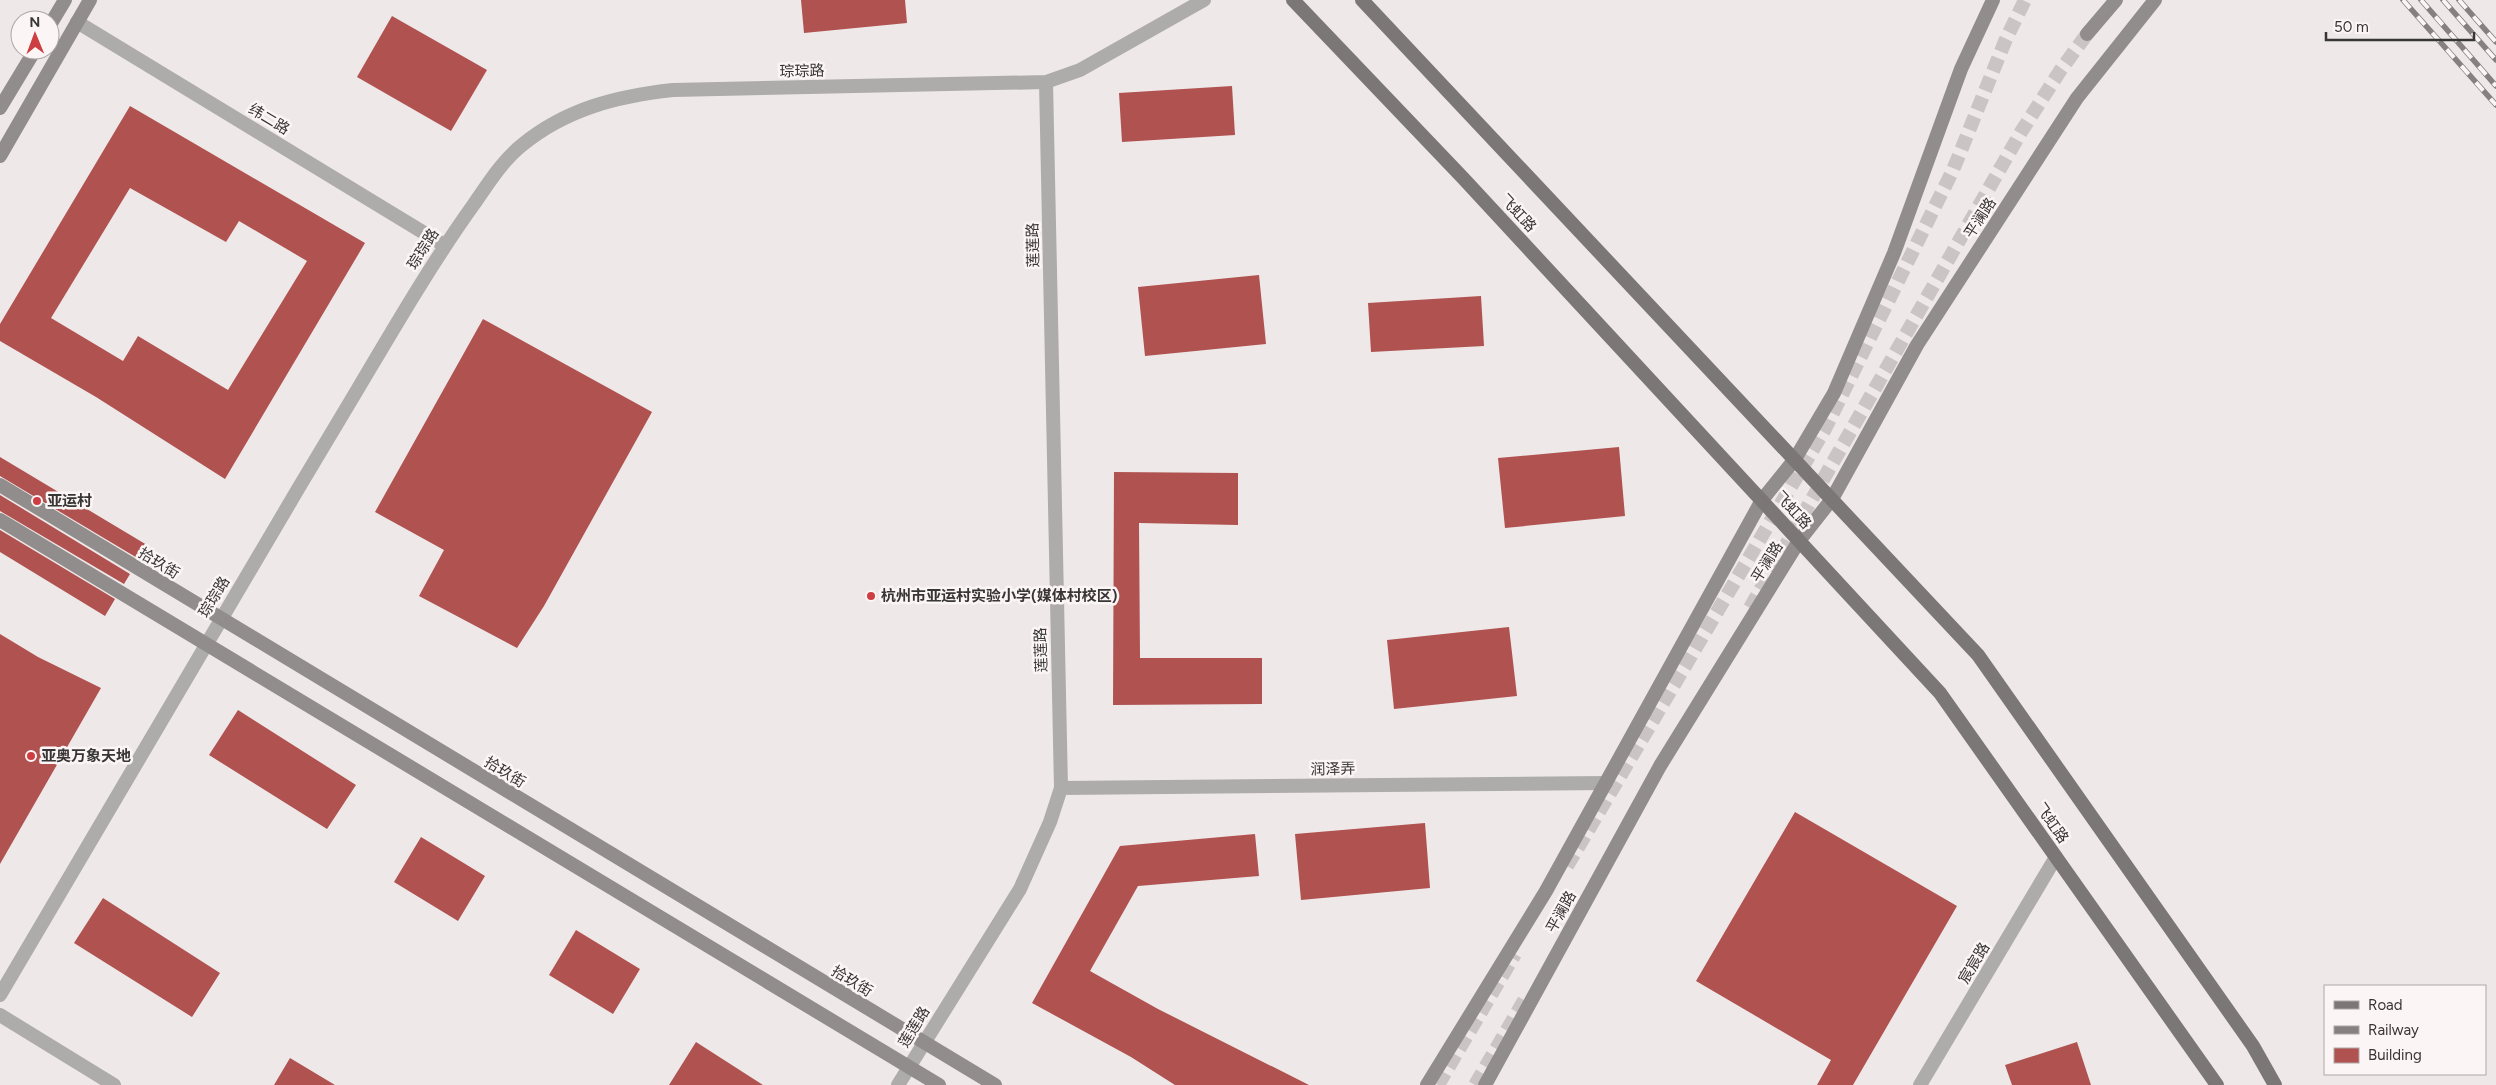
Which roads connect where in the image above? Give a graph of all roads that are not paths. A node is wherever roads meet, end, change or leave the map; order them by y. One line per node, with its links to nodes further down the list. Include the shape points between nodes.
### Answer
1 (90, 0): 8 (main road)
2 (1204, 0): 11 (street, 琮琮路, via 1080,70)
3 (1293, 0): 18 (main road, 飞虹路, via 1464,178)
4 (1362, 0): 15 (main road)
5 (1993, 0): 15 (main road, 平澜路, via 1961,69 1894,253 1834,393)
6 (2116, 0): 9 (main road)
7 (2155, 0): 17 (main road, 平澜路, via 2077,98 1949,295)
8 (77, 22): 13 (main road); 14 (street, 纬二路)
9 (2087, 34)
10 (29, 60): 12 (main road)
11 (1046, 82): 14 (street, 琮琮路, via 672,90 610,99 575,111 520,146); 24 (street, 莲莲路)
12 (0, 108)
13 (0, 156)
14 (444, 245): 21 (street, 琮琮路)
15 (1795, 459): 17 (main road); 18 (main road, 平澜路)
16 (0, 485): 21 (main road, 拾玖街)
17 (1832, 499): 20 (main road, 平澜路); 38 (main road, via 1978,655 2253,1046)
18 (1762, 500): 20 (main road, 飞虹路); 23 (main road, 平澜路)
19 (0, 520): 22 (main road)
20 (1799, 541): 25 (main road, 飞虹路, via 1940,693); 35 (main road, 平澜路, via 1660,766)
21 (220, 619): 22 (street, 琮琮路); 28 (main road, 拾玖街)
22 (206, 643): 26 (street, 琮琮路); 29 (main road)
23 (1606, 782): 24 (street, 润泽弄); 34 (main road, 平澜路, via 1546,891)
24 (1061, 788): 28 (street, 莲莲路, via 1050,822 1020,889)
25 (2056, 857): 36 (street, 宸宸路); 37 (main road, 飞虹路)
26 (0, 995)
27 (0, 1015): 30 (street)
28 (924, 1043): 29 (street, 莲莲路); 33 (main road, 拾玖街)
29 (909, 1066): 31 (street, 莲莲路); 32 (main road)
30 (114, 1085)
31 (898, 1085)
32 (939, 1085)
33 (995, 1085)
34 (1427, 1085)
35 (1485, 1085)
36 (1920, 1085)
37 (2216, 1085)
38 (2275, 1085)

